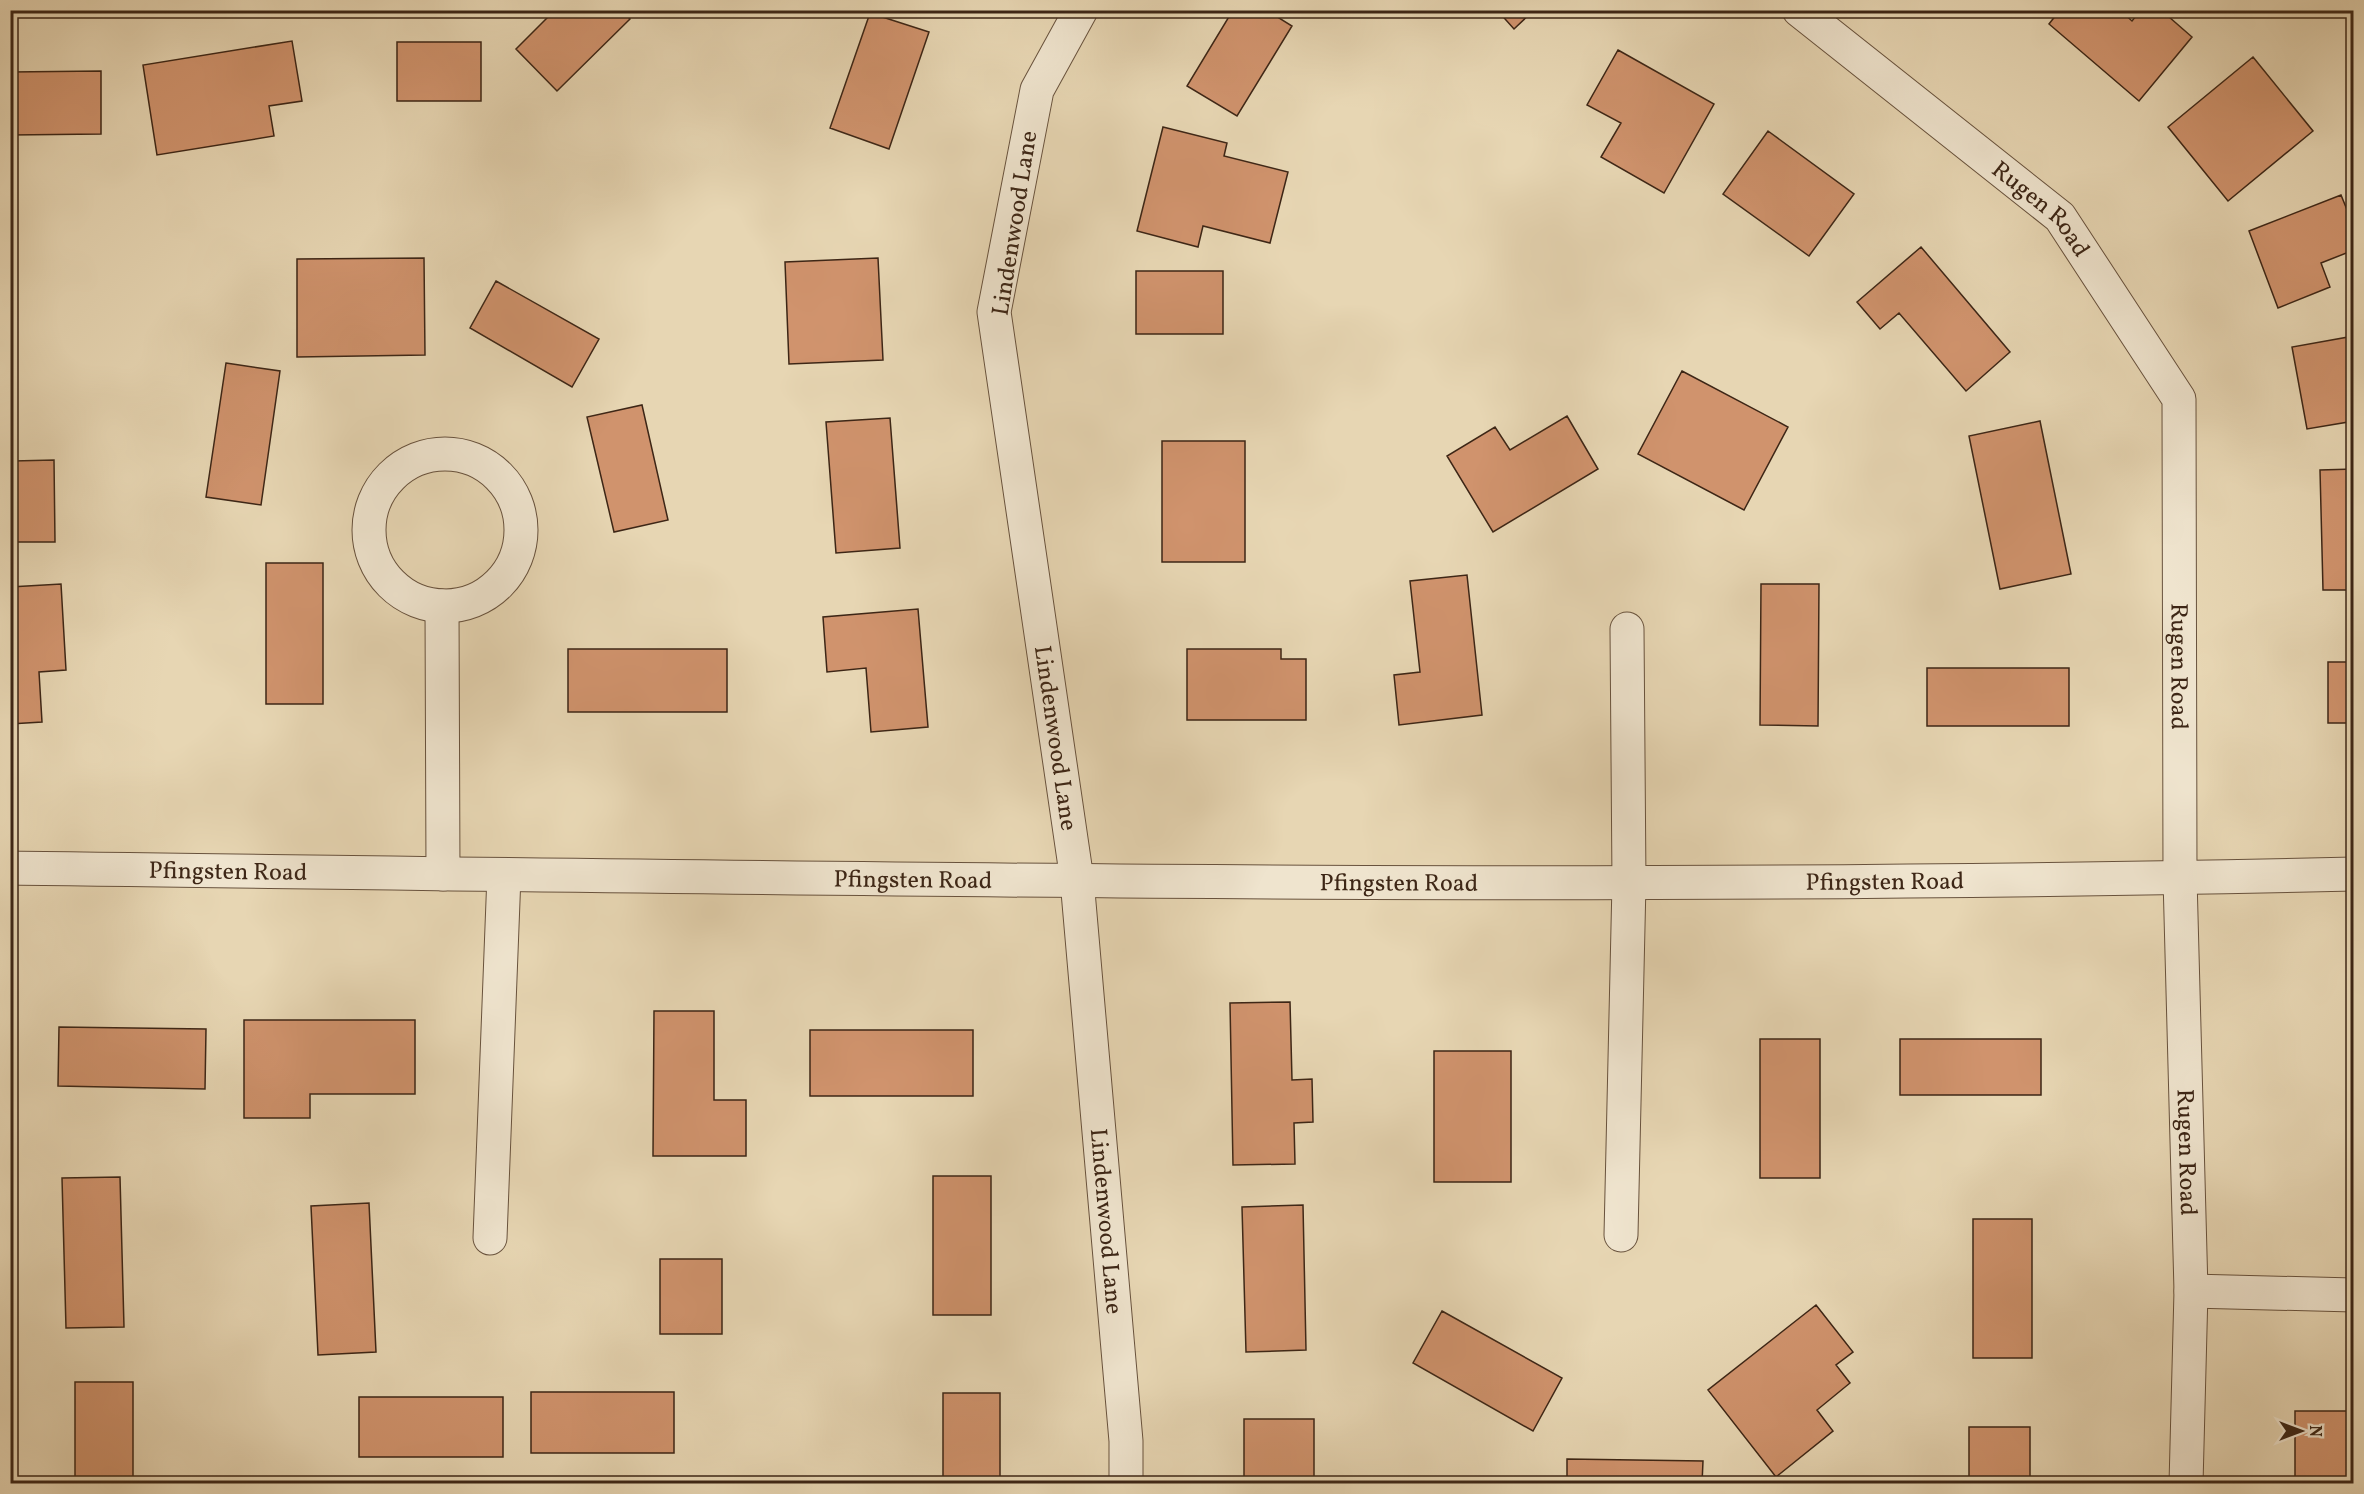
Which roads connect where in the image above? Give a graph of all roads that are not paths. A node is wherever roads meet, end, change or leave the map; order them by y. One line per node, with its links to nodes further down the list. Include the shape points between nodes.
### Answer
1 (1081, 10): 10 (street, Lindenwood Lane, via 1037,90 994,312)
2 (1799, 10): 9 (street, Rugen Road, via 2060,217 2179,399)
3 (442, 606): 3 (street, via 466,603 488,594 505,577 517,556 521,532 518,509 508,487 492,469 470,458 444,454 419,458 396,471 380,491 370,516 370,542 379,567 395,587 416,601); 6 (street)
4 (1627, 629): 11 (street)
5 (10, 868): 6 (street, Pfingsten Road)
6 (443, 874): 8 (street, Pfingsten Road)
7 (2354, 874): 9 (street, Pfingsten Road)
8 (504, 875): 10 (street, Pfingsten Road); 13 (street)
9 (2180, 878): 11 (street, Pfingsten Road); 14 (street, Rugen Road)
10 (1077, 880): 11 (street, Pfingsten Road); 16 (street, Lindenwood Lane, via 1126,1441)
11 (1629, 883): 12 (street)
12 (1621, 1235)
13 (490, 1238)
14 (2191, 1291): 15 (street); 17 (street, Rugen Road)
15 (2354, 1295)
16 (1126, 1484)
17 (2186, 1484)

